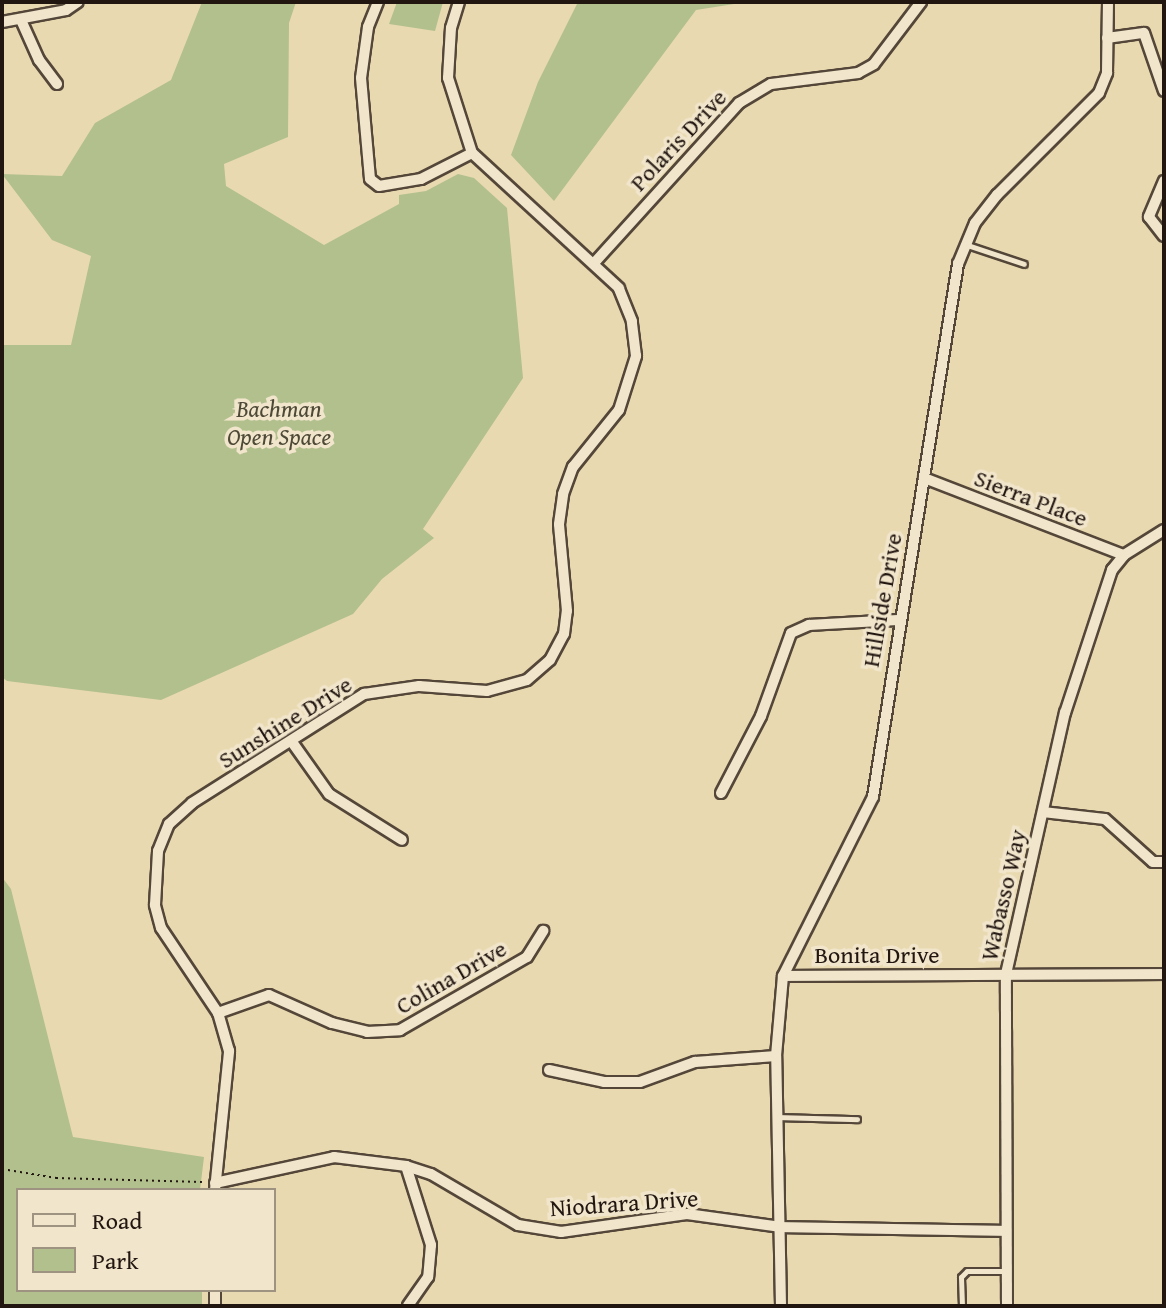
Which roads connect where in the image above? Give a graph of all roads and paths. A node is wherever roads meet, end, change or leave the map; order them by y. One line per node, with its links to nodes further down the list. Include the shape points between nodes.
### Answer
1 (78, 2): 6 (street, via 66,10)
2 (378, 2): 11 (street, via 368,27 361,78 370,179 379,186 421,179)
3 (459, 2): 11 (street, via 451,28 448,78)
4 (921, 2): 15 (street, Polaris Drive, via 874,64 858,73 771,84 739,103)
5 (1108, 2): 8 (street, Hillside Drive)
6 (21, 20): 7 (street); 9 (street)
7 (2, 22)
8 (1107, 38): 10 (street, via 1144,33); 14 (street, Hillside Drive, via 1107,73 1099,93 997,195)
9 (57, 84)
10 (1164, 91)
11 (472, 153): 15 (street, Sunshine Drive)
12 (1164, 181): 13 (street, via 1149,217)
13 (1164, 236)
14 (963, 243): 16 (lane); 17 (street, Hillside Drive)
15 (595, 262): 21 (street, Sunshine Drive, via 619,288 632,321 636,356 619,410 573,467 563,494 559,524 567,611 564,634 550,660 527,680 487,691 419,686 364,694)
16 (1024, 264)
17 (924, 478): 19 (street, Sierra Place); 20 (street, Hillside Drive)
18 (1164, 530): 19 (street, Wabasso Way)
19 (1124, 555): 23 (street, Wabasso Way, via 1112,570 1065,713)
20 (897, 620): 22 (street, via 809,625 791,633 761,716); 29 (street, Hillside Drive, via 873,797)
21 (292, 742): 24 (street, via 329,794); 30 (street, Sunshine Drive, via 192,803 169,824 158,851 155,905 161,928)
22 (721, 793)
23 (1043, 812): 25 (street, via 1105,819 1153,862); 27 (street, Wabasso Way)
24 (402, 840)
25 (1164, 862)
26 (543, 931): 30 (street, Colina Drive, via 527,957 400,1030 367,1032 332,1023 269,995)
27 (1006, 974): 28 (street, Bonita Drive); 29 (street, Bonita Drive); 39 (street, Wabasso Way)
28 (1164, 974)
29 (783, 976): 31 (street, Hillside Drive)
30 (218, 1013): 37 (street, via 230,1068)
31 (776, 1056): 32 (street, via 695,1062 640,1082 604,1082); 33 (street, Hillside Drive)
32 (549, 1070)
33 (778, 1117): 34 (lane); 38 (street, Hillside Drive)
34 (857, 1119)
35 (406, 1166): 37 (street, Niodrara Drive, via 334,1157); 38 (street, Niodrara Drive, via 533,1228 561,1232 687,1214); 41 (street, via 431,1245 428,1277)
36 (2, 1169): 37 (path, via 56,1178)
37 (215, 1186)
38 (781, 1227): 39 (street, Niodrara Drive); 42 (street, Hillside Drive)
39 (1006, 1231): 40 (street, Wabasso Way)
40 (1007, 1271): 43 (lane, via 967,1271 961,1277); 44 (street, Wabasso Way)
41 (408, 1306)
42 (781, 1306)
43 (962, 1306)
44 (1007, 1306)

